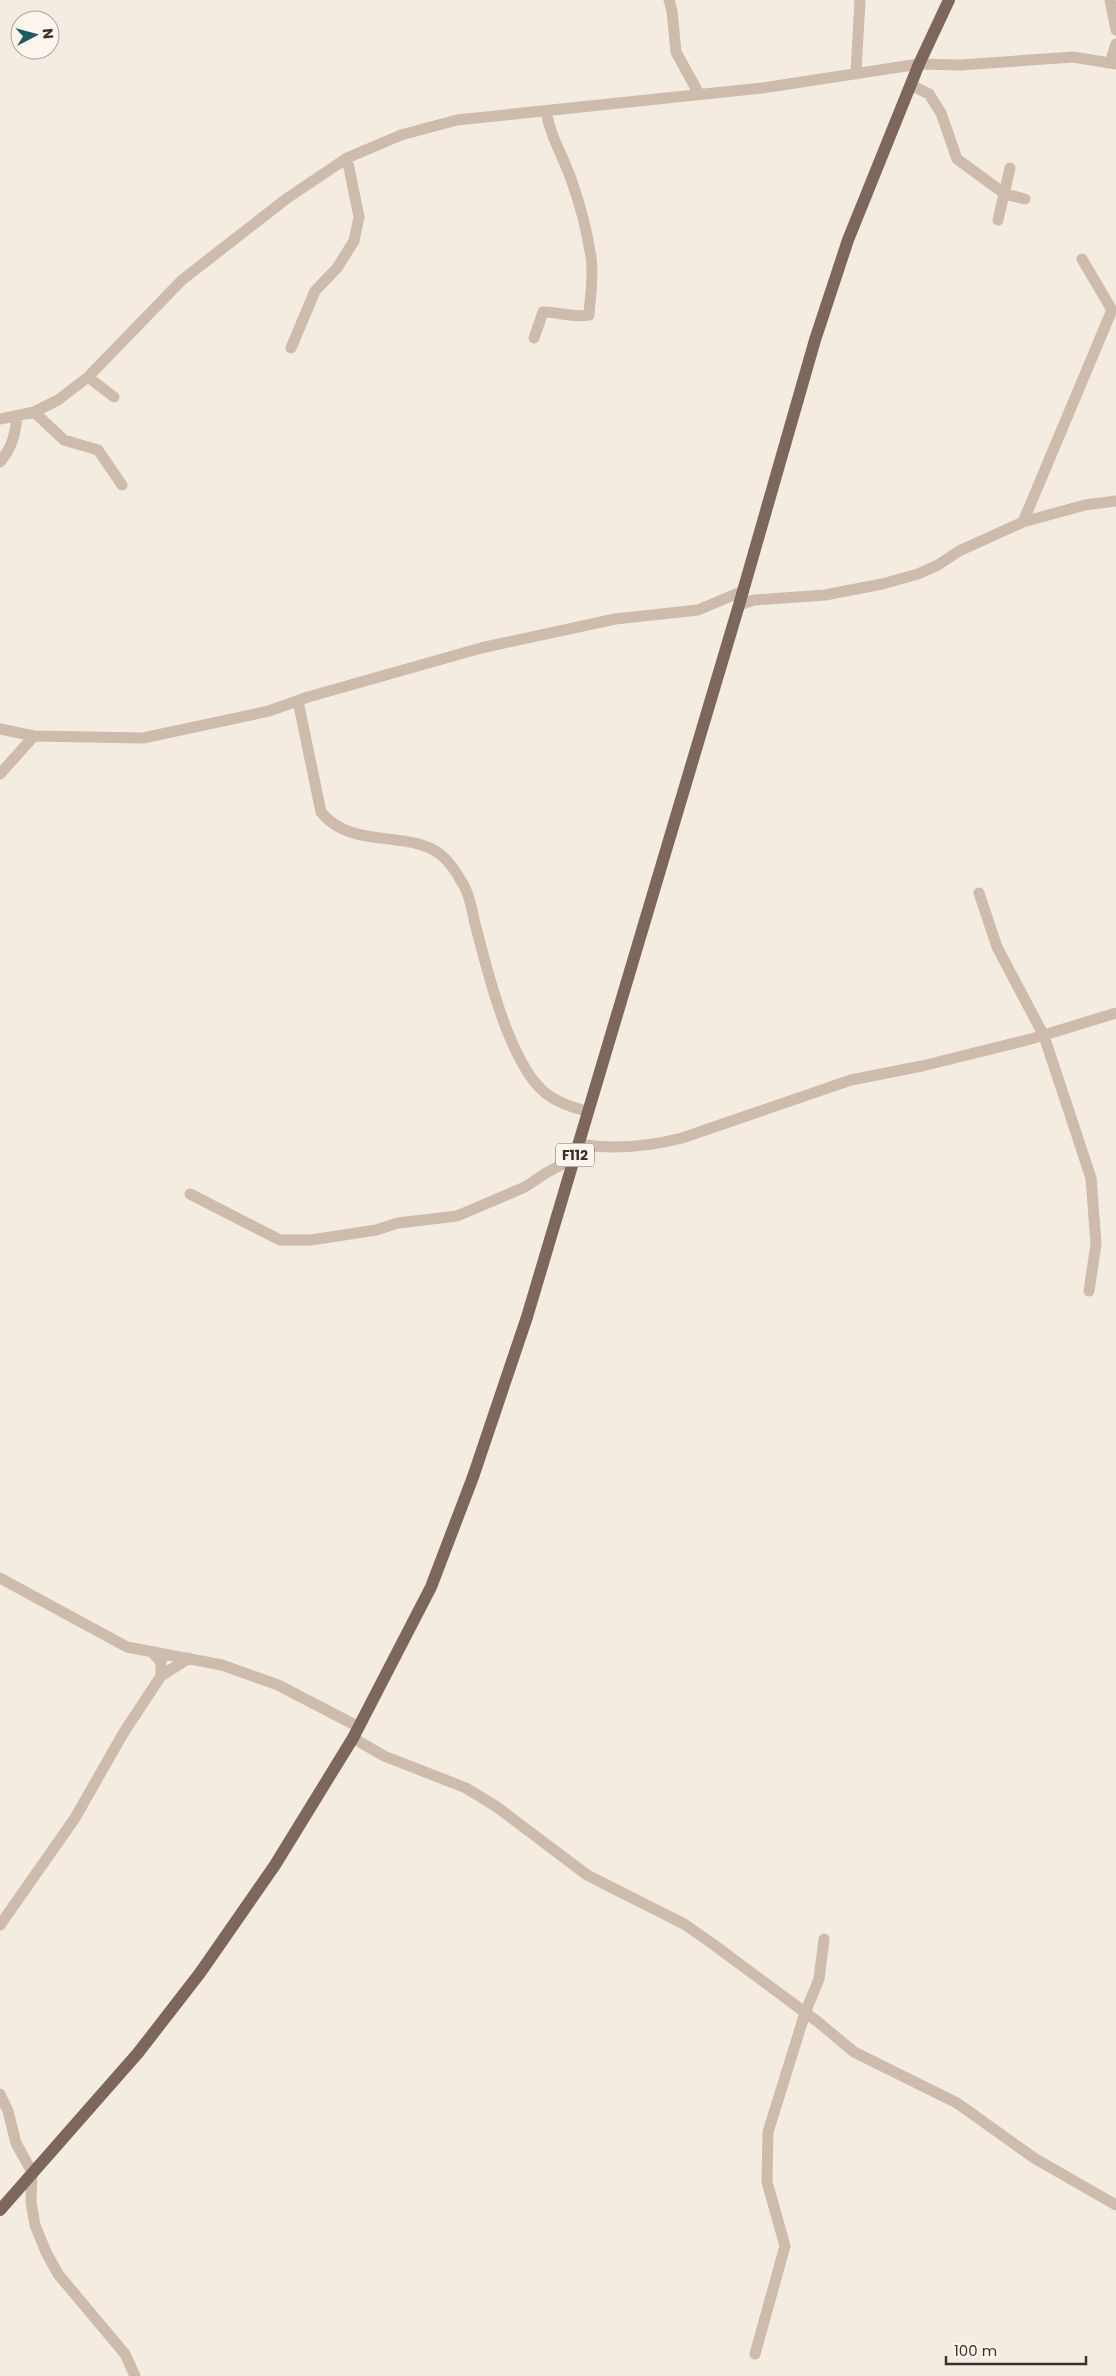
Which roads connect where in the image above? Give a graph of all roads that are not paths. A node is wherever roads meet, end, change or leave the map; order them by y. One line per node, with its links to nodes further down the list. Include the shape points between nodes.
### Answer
1 (669, 0): 11 (street, via 676,52)
2 (860, 0): 9 (street)
3 (949, 0): 7 (main road, F112)
4 (1110, 0): 5 (street)
5 (1116, 30)
6 (1116, 44): 8 (street)
7 (919, 64): 8 (street, via 961,65 1074,57); 9 (street); 10 (main road, F112)
8 (1113, 64)
9 (856, 72): 11 (street, via 762,88)
10 (911, 85): 15 (street, via 929,94 940,113 957,160); 30 (main road, F112, via 848,240 815,340)
11 (698, 94): 12 (street)
12 (546, 111): 13 (street, via 458,120 401,134); 19 (street, via 550,132 580,208 591,258 591,282 589,315 573,318 559,312 543,312)
13 (347, 158): 20 (street, via 359,217 354,241 337,268 316,291); 21 (street, via 286,199 182,280)
14 (1010, 168): 15 (street)
15 (1005, 194): 16 (street); 17 (street)
16 (1024, 199)
17 (998, 220)
18 (1082, 259): 29 (street, via 1112,310)
19 (534, 338)
20 (290, 348)
21 (88, 377): 22 (street); 23 (street, via 58,400)
22 (114, 397)
23 (34, 412): 24 (street); 27 (street, via 64,440 98,450)
24 (17, 417): 25 (street); 26 (street, via 14,438)
25 (0, 419)
26 (0, 462)
27 (122, 485)
28 (1116, 501): 29 (street, via 1086,504)
29 (1023, 522): 31 (street, via 995,533 918,574 848,592 754,600)
30 (743, 591): 31 (main road, F112); 32 (street, via 698,610 615,619 481,648)
31 (739, 605): 39 (main road, F112)
32 (298, 701): 34 (street, via 269,711 143,738); 39 (street, via 322,812 327,819 360,835 427,847 451,865 472,905 505,1026 524,1067 540,1088 555,1099)
33 (0, 729): 34 (street)
34 (34, 736): 35 (street)
35 (0, 774)
36 (979, 892): 38 (street, via 998,947)
37 (1116, 1013): 38 (street)
38 (1044, 1036): 40 (street, via 851,1080 656,1144 602,1148); 43 (street, via 1091,1178 1096,1244)
39 (587, 1112): 40 (main road, F112)
40 (578, 1144): 41 (main road, F112)
41 (574, 1158): 42 (street, via 526,1187 457,1216 398,1222 376,1230 311,1240 280,1240); 48 (main road, F112, via 527,1317 473,1477 431,1587)
42 (190, 1194)
43 (1089, 1291)
44 (0, 1578): 45 (street, via 118,1643)
45 (153, 1653): 46 (street); 47 (street, via 161,1662)
46 (189, 1658): 47 (street); 48 (street, via 222,1664 278,1685)
47 (161, 1676): 49 (street, via 124,1732 75,1818)
48 (356, 1733): 51 (street, via 384,1756 466,1788 497,1807 587,1875 684,1924); 53 (main road, F112, via 275,1864 200,1973 138,2053)
49 (0, 1925)
50 (824, 1939): 51 (street, via 818,1979)
51 (805, 2013): 56 (street, via 854,2052 957,2103 1034,2158); 58 (street, via 768,2132 767,2182 785,2246)
52 (0, 2094): 53 (street, via 16,2143)
53 (32, 2172): 54 (main road, F112); 55 (street)
54 (13, 2195): 55 (street); 57 (main road, F112)
55 (31, 2202): 59 (street, via 46,2252 58,2274 125,2354)
56 (1116, 2205)
57 (0, 2210)
58 (756, 2354)
59 (135, 2376)

